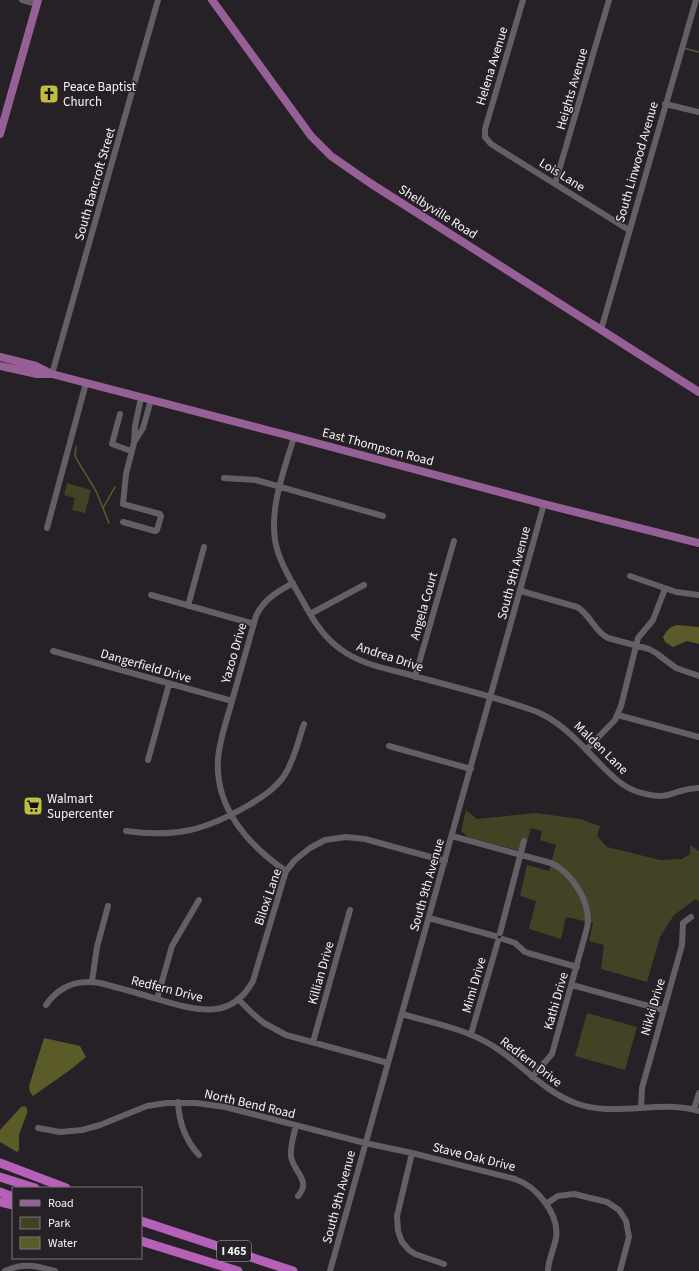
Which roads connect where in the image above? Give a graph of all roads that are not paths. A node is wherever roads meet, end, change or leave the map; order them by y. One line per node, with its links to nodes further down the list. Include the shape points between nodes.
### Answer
1 (22, 0): 7 (street)
2 (158, 0): 17 (street, South Bancroft Street)
3 (212, 0): 14 (main road, Shelbyville Road, via 304,128 328,153 350,170)
4 (523, 0): 11 (street, Helena Avenue, via 485,129)
5 (609, 0): 12 (street, Heights Avenue)
6 (696, 0): 8 (street, South Linwood Avenue)
7 (38, 2): 10 (main road)
8 (666, 104): 9 (street); 13 (street, South Linwood Avenue)
9 (699, 112)
10 (0, 134)
11 (486, 138): 12 (street, Lois Lane, via 491,144)
12 (556, 184): 13 (street, Lois Lane)
13 (629, 230): 14 (street, South Linwood Avenue)
14 (601, 330): 19 (main road, Shelbyville Road)
15 (0, 357): 17 (main road, East Thompson Road, via 36,366)
16 (0, 366): 17 (main road, East Thompson Road, via 38,374)
17 (52, 374): 18 (main road, East Thompson Road)
18 (86, 383): 20 (main road, East Thompson Road); 31 (street)
19 (699, 392)
20 (141, 398): 21 (main road, East Thompson Road); 24 (street)
21 (151, 400): 23 (main road, East Thompson Road); 24 (street, via 143,428)
22 (120, 414): 25 (street, via 112,444)
23 (294, 437): 27 (street); 28 (main road, East Thompson Road)
24 (134, 443): 25 (street)
25 (131, 451): 30 (street, via 123,504 161,516 155,531)
26 (224, 478): 27 (street, via 256,480)
27 (280, 487): 29 (street); 36 (street, via 274,519 275,538 282,564)
28 (544, 504): 33 (main road, East Thompson Road); 39 (street, South 9th Avenue)
29 (383, 516)
30 (123, 522)
31 (46, 528)
32 (454, 541): 48 (street, Angela Court)
33 (699, 543)
34 (204, 546): 42 (street)
35 (630, 576): 38 (street)
36 (293, 583): 43 (street, Andrea Drive); 44 (street, Yazoo Drive, via 267,600 258,612)
37 (364, 584): 43 (street)
38 (664, 589): 41 (street); 45 (street, via 653,620 639,636)
39 (521, 591): 45 (street, via 577,607 603,636); 50 (street, South 9th Avenue)
40 (151, 595): 42 (street)
41 (699, 595)
42 (188, 606): 44 (street)
43 (310, 614): 48 (street, Andrea Drive, via 324,634 346,653 370,664)
44 (254, 624): 51 (street, Yazoo Drive)
45 (636, 645): 47 (street, via 652,650 676,668); 52 (street)
46 (53, 651): 49 (street, Dangerfield Drive)
47 (699, 676)
48 (415, 677): 50 (street, Andrea Drive)
49 (169, 684): 51 (street, Dangerfield Drive); 57 (street)
50 (491, 698): 56 (street, Malden Lane, via 551,719 562,726); 58 (street, South 9th Avenue)
51 (232, 701): 60 (street, Yazoo Drive, via 220,748 218,770 221,791)
52 (618, 714): 54 (street); 56 (street)
53 (304, 724): 60 (street, via 291,763 278,784)
54 (699, 737)
55 (389, 746): 58 (street)
56 (586, 750): 59 (street, Malden Lane, via 617,781 634,791 665,795)
57 (148, 760)
58 (471, 770): 62 (street, South 9th Avenue)
59 (699, 788)
60 (232, 815): 61 (street, via 186,831 148,834); 66 (street, Yazoo Drive, via 250,840)
61 (126, 831)
62 (452, 836): 64 (street); 65 (street, South 9th Avenue)
63 (524, 841): 64 (street, Mimi Drive)
64 (521, 855): 72 (street, Mimi Drive); 73 (street, Kathi Drive, via 551,863 562,869 585,902 588,924)
65 (445, 861): 66 (street, Biloxi Lane, via 346,836 325,840 310,848); 71 (street, South 9th Avenue)
66 (286, 871): 77 (street, Biloxi Lane, via 255,975 247,990)
67 (198, 900): 76 (street, via 172,946)
68 (108, 906): 74 (street, via 97,947)
69 (350, 910): 82 (street, Killian Drive)
70 (691, 917): 79 (street, Nikki Drive, via 683,923 682,945)
71 (429, 918): 72 (street); 80 (street, South 9th Avenue)
72 (499, 937): 73 (street, via 515,943 525,952); 81 (street, Mimi Drive)
73 (577, 967): 75 (street, Kathi Drive)
74 (92, 981): 76 (street, Redfern Drive); 78 (street, via 64,987)
75 (572, 985): 79 (street); 84 (street, Kathi Drive, via 552,1054)
76 (157, 999): 77 (street, Redfern Drive, via 200,1010 220,1008)
77 (238, 999): 82 (street, via 264,1023 286,1035)
78 (46, 1005)
79 (663, 1010): 87 (street, Nikki Drive, via 642,1085)
80 (402, 1014): 81 (street, Redfern Drive); 83 (street, South 9th Avenue)
81 (471, 1034): 84 (street, Redfern Drive, via 493,1046)
82 (313, 1042): 83 (street)
83 (388, 1063): 91 (street, South 9th Avenue)
84 (532, 1077): 87 (street, Redfern Drive, via 560,1096 587,1106 612,1110)
85 (699, 1093): 88 (street)
86 (178, 1102): 89 (street, North Bend Road, via 225,1107); 90 (street, North Bend Road, via 140,1108 82,1130 60,1132); 93 (street, via 185,1135)
87 (641, 1108): 88 (street, Redfern Drive)
88 (696, 1110)
89 (296, 1125): 91 (street, North Bend Road); 100 (street, via 291,1155 304,1185)
90 (38, 1128)
91 (365, 1143): 92 (street, Stave Oak Drive); 113 (street, South 9th Avenue)
92 (412, 1153): 102 (street, Stave Oak Drive, via 521,1181); 108 (street, via 397,1216 398,1231 402,1242 409,1250)
93 (199, 1155)
94 (0, 1163): 97 (highway)
95 (0, 1176): 96 (highway)
96 (32, 1187)
97 (63, 1187)
98 (0, 1192): 99 (highway)
99 (12, 1196)
100 (298, 1196)
101 (0, 1202): 103 (highway)
102 (546, 1204): 114 (street, Stave Oak Drive, via 557,1227); 115 (street, via 558,1196 574,1194 607,1202 619,1210 629,1230)
103 (12, 1205)
104 (142, 1217): 106 (highway)
105 (142, 1221): 106 (highway, I 465)
106 (176, 1232): 112 (highway, I 465)
107 (142, 1241): 111 (highway, I 465)
108 (444, 1264)
109 (6, 1271): 110 (street, via 17,1266 29,1265)
110 (55, 1271)
111 (238, 1271)
112 (293, 1271)
113 (330, 1271)
114 (548, 1271)
115 (620, 1271)

